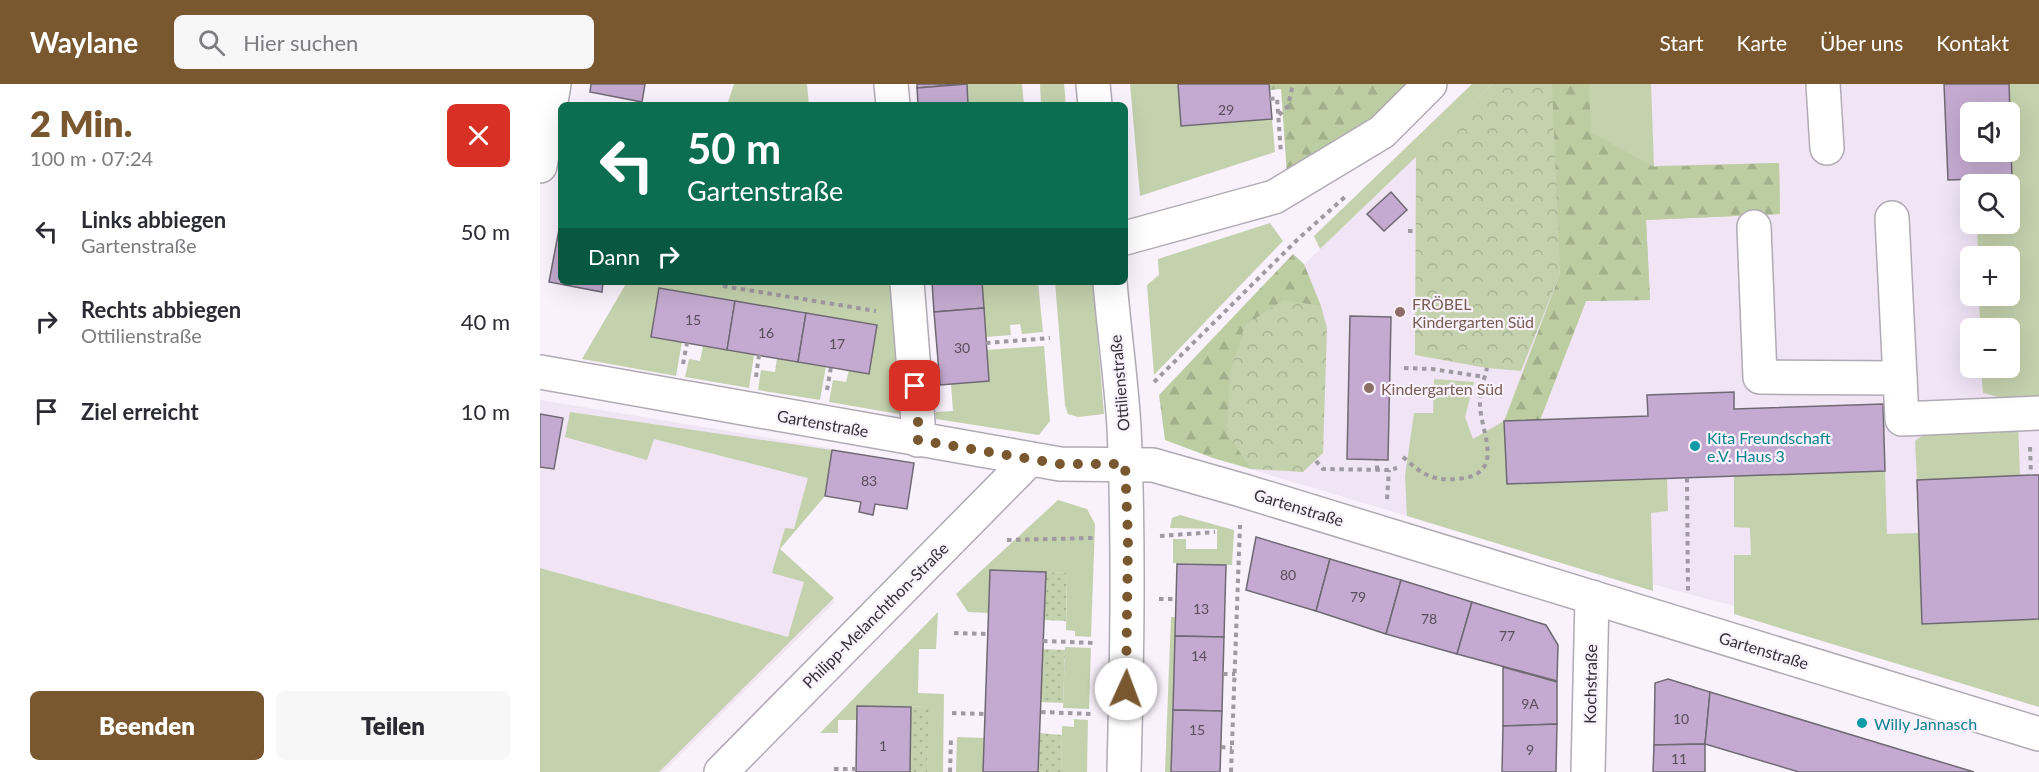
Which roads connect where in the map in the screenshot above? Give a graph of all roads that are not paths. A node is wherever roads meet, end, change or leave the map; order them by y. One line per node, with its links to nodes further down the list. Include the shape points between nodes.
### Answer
1 (554, 84): 9 (street)
2 (891, 84): 6 (street)
3 (1093, 84): 7 (street)
4 (1430, 84): 12 (street, via 1382,132 1274,197)
5 (1824, 84): 8 (street)
6 (893, 102)
7 (1095, 102)
8 (1827, 148)
9 (540, 166)
10 (1892, 218): 16 (street)
11 (1754, 227): 16 (street, via 1760,377)
12 (1128, 237)
13 (907, 285): 18 (street)
14 (1110, 285): 20 (street, Ottilienstraße)
15 (540, 372): 18 (street, Gartenstraße)
16 (1900, 378): 17 (street, via 1902,419)
17 (2039, 413)
18 (918, 440): 19 (street, Gartenstraße)
19 (1030, 459): 20 (street, Gartenstraße, via 1060,464); 23 (street, Philipp-Melanchthon-Straße)
20 (1125, 464): 21 (street, Gartenstraße, via 1153,465 1241,490); 24 (street, Ottilienstraße, via 1128,626)
21 (1592, 597): 22 (street, Gartenstraße); 25 (street, Kochstraße)
22 (2039, 734)
23 (721, 772)
24 (1124, 772)
25 (1588, 772)

